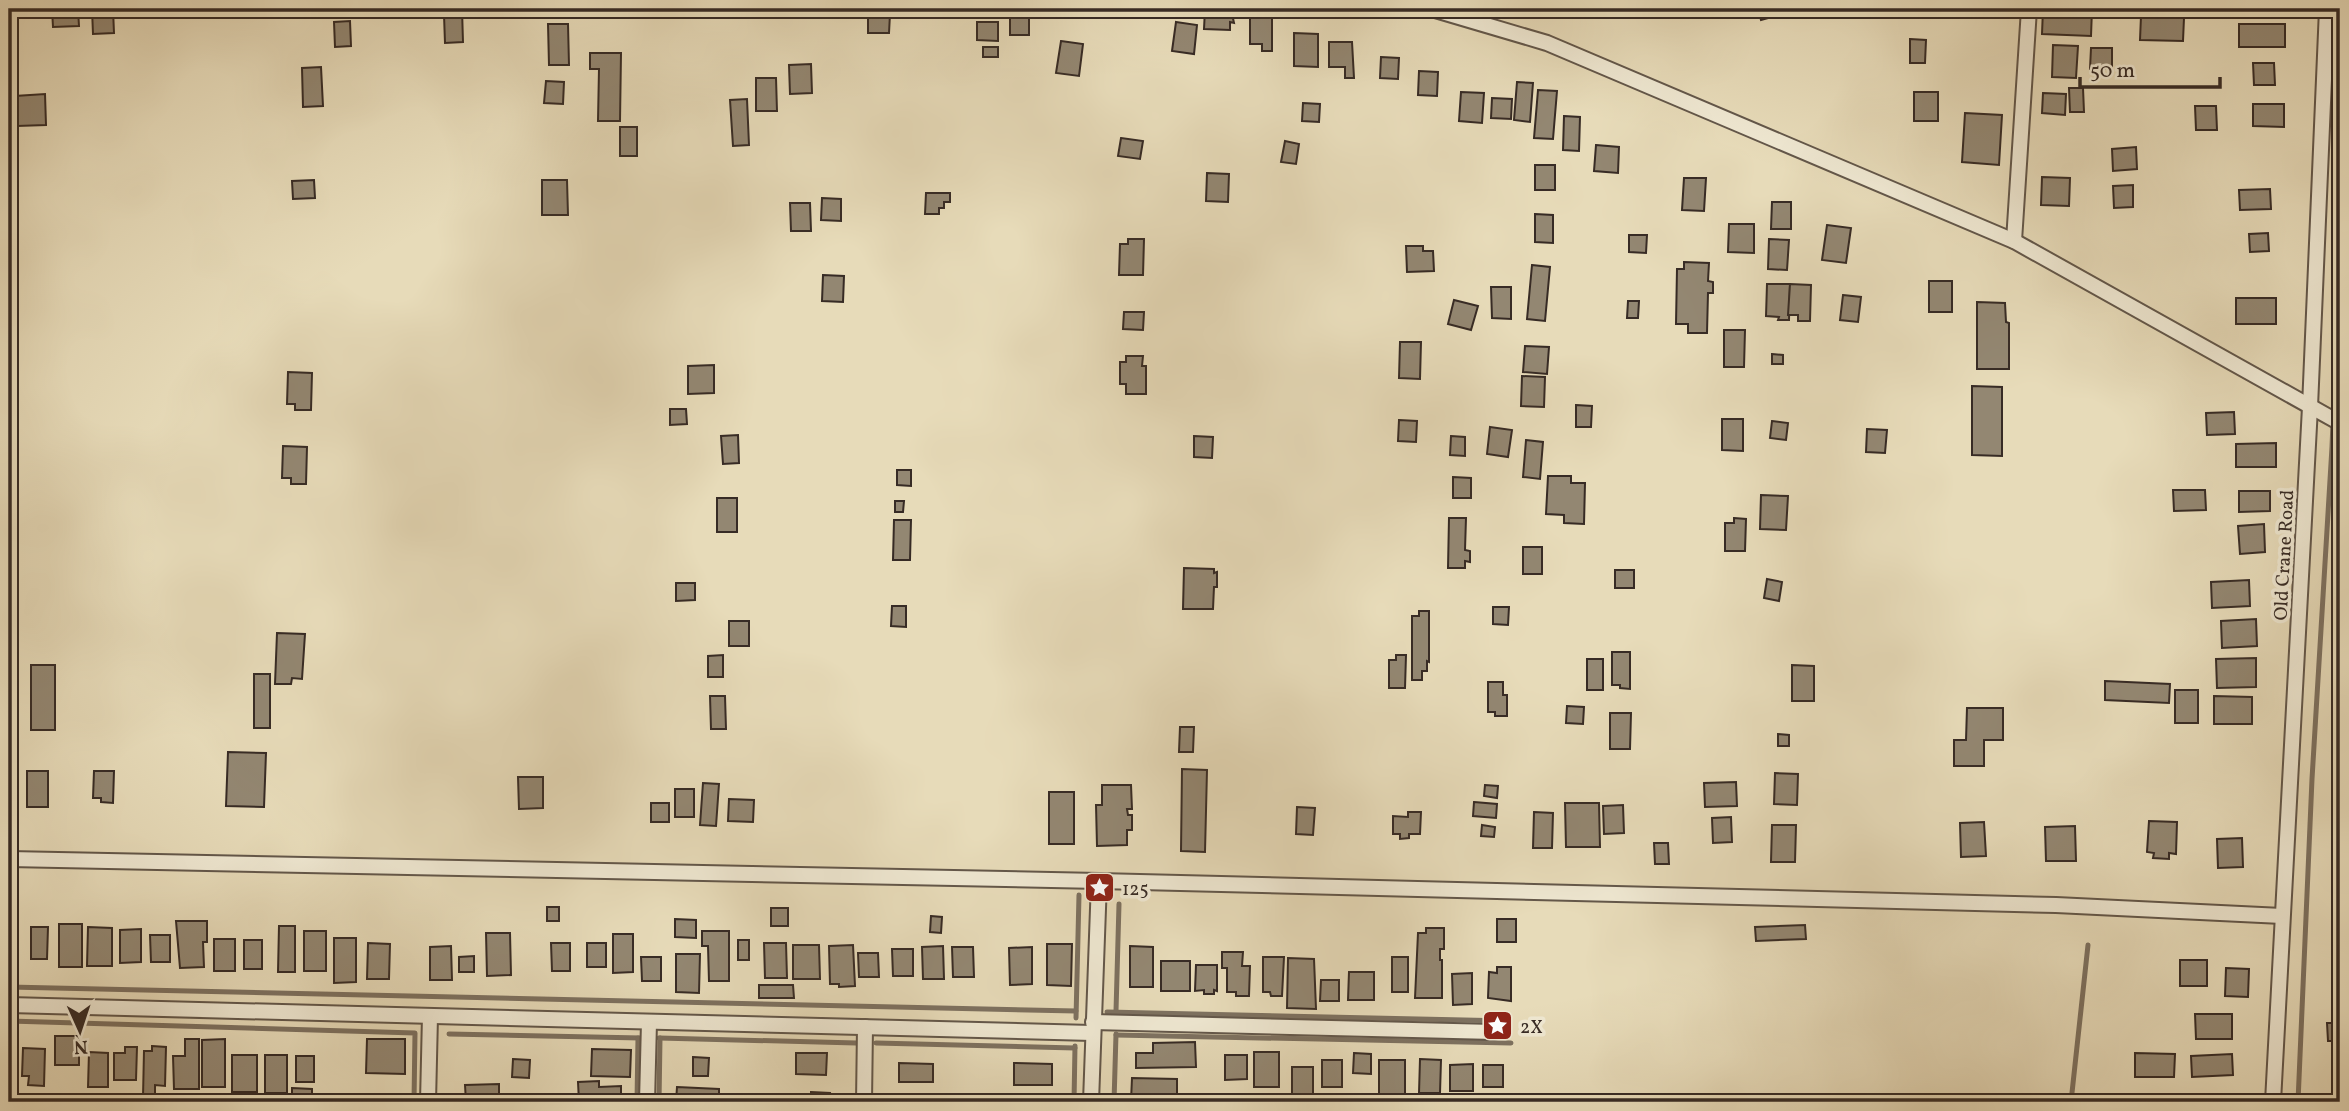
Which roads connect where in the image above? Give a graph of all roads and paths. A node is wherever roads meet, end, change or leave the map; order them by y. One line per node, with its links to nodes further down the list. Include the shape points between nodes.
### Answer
1 (1432, 9): 4 (street, via 1548,43)
2 (2029, 9): 4 (street)
3 (2327, 9): 5 (street, Old Crane Road)
4 (2014, 241): 5 (street)
5 (2310, 407): 6 (street); 9 (street, Old Crane Road)
6 (2340, 423)
7 (9, 859): 8 (street)
8 (1099, 881): 9 (street, via 2056,905); 14 (street)
9 (2283, 916): 20 (street, Old Crane Road)
10 (9, 1004): 11 (street)
11 (430, 1016): 12 (street); 16 (street)
12 (649, 1022): 13 (street); 17 (street)
13 (864, 1027): 14 (street); 18 (street)
14 (1093, 1028): 15 (street); 19 (street)
15 (1494, 1032)
16 (428, 1102)
17 (647, 1102)
18 (864, 1102)
19 (1091, 1102)
20 (2273, 1102)

